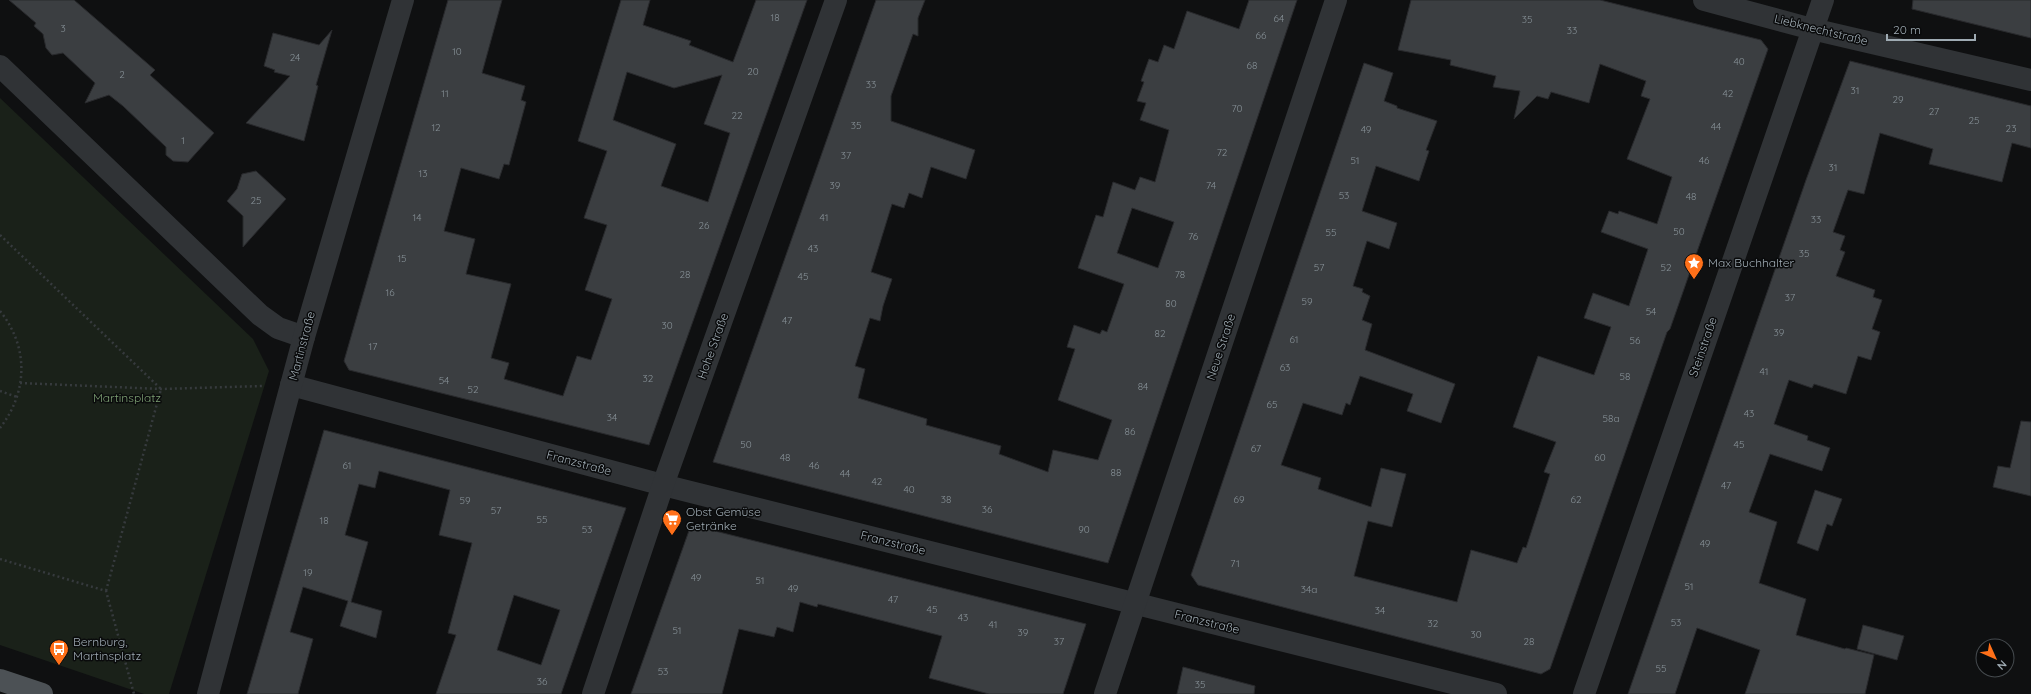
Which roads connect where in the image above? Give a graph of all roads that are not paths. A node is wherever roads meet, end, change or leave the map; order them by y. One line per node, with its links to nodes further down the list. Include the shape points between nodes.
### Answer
1 (403, 0): 9 (street, Martinstraße)
2 (836, 0): 11 (street, Hohe Straße)
3 (1336, 0): 12 (street, Neue Straße)
4 (1704, 0): 6 (street, Liebknechtstraße)
5 (1823, 0): 6 (street, Steinstraße)
6 (1812, 29): 8 (street, Liebknechtstraße); 19 (street, Steinstraße)
7 (0, 66): 9 (street, via 260,315 278,328)
8 (2031, 80)
9 (304, 337): 10 (street, Martinstraße)
10 (291, 385): 11 (street, Franzstraße); 15 (street, Martinstraße)
11 (663, 485): 12 (street, Franzstraße); 16 (street, Hohe Straße)
12 (1135, 604): 17 (street, Neue Straße); 18 (street, Franzstraße)
13 (0, 680): 14 (main road)
14 (42, 694)
15 (208, 694)
16 (593, 694)
17 (1105, 694)
18 (1496, 694)
19 (1584, 694)

